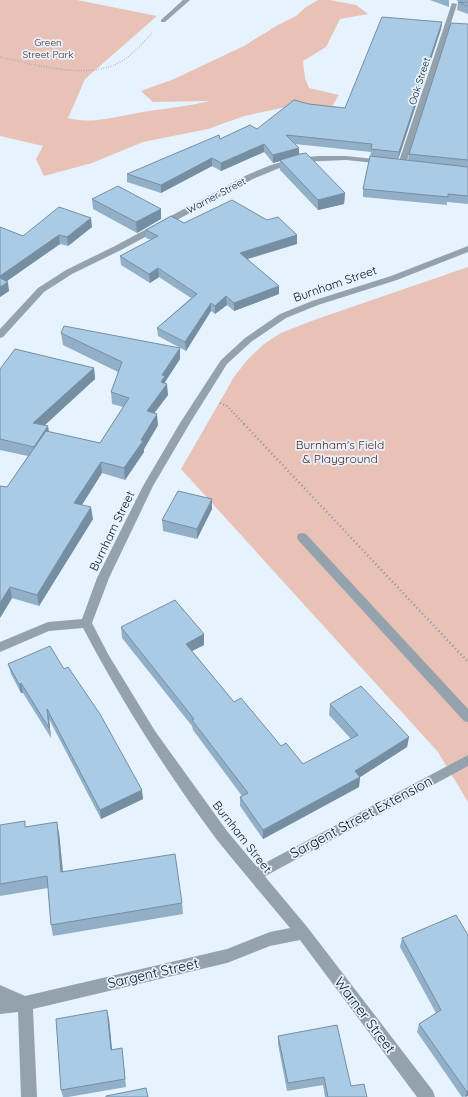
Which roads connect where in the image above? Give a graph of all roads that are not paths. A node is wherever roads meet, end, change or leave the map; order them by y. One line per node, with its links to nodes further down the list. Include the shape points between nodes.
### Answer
1 (188, 0): 3 (street)
2 (456, 4): 4 (street, Oak Street)
3 (163, 21)
4 (405, 165): 6 (street, Warner Street, via 346,158 319,158 274,167 250,177 69,272 41,290)
5 (468, 249): 8 (street, Burnham Street, via 394,278 283,316 248,340 224,362 148,486 103,578)
6 (2, 330)
7 (302, 537): 10 (street)
8 (86, 623): 9 (street, via 48,627); 12 (street, Burnham Street, via 151,735 222,834)
9 (0, 647)
10 (468, 717)
11 (468, 760): 12 (street, Sargent Street Extension)
12 (255, 874): 13 (street, Burnham Street)
13 (303, 933): 15 (street, Sargent Street, via 270,939 226,956); 18 (street, Warner Street)
14 (0, 992): 15 (street)
15 (25, 1003): 16 (street, Sargent Street); 17 (street)
16 (0, 1007)
17 (29, 1097)
18 (427, 1097)

